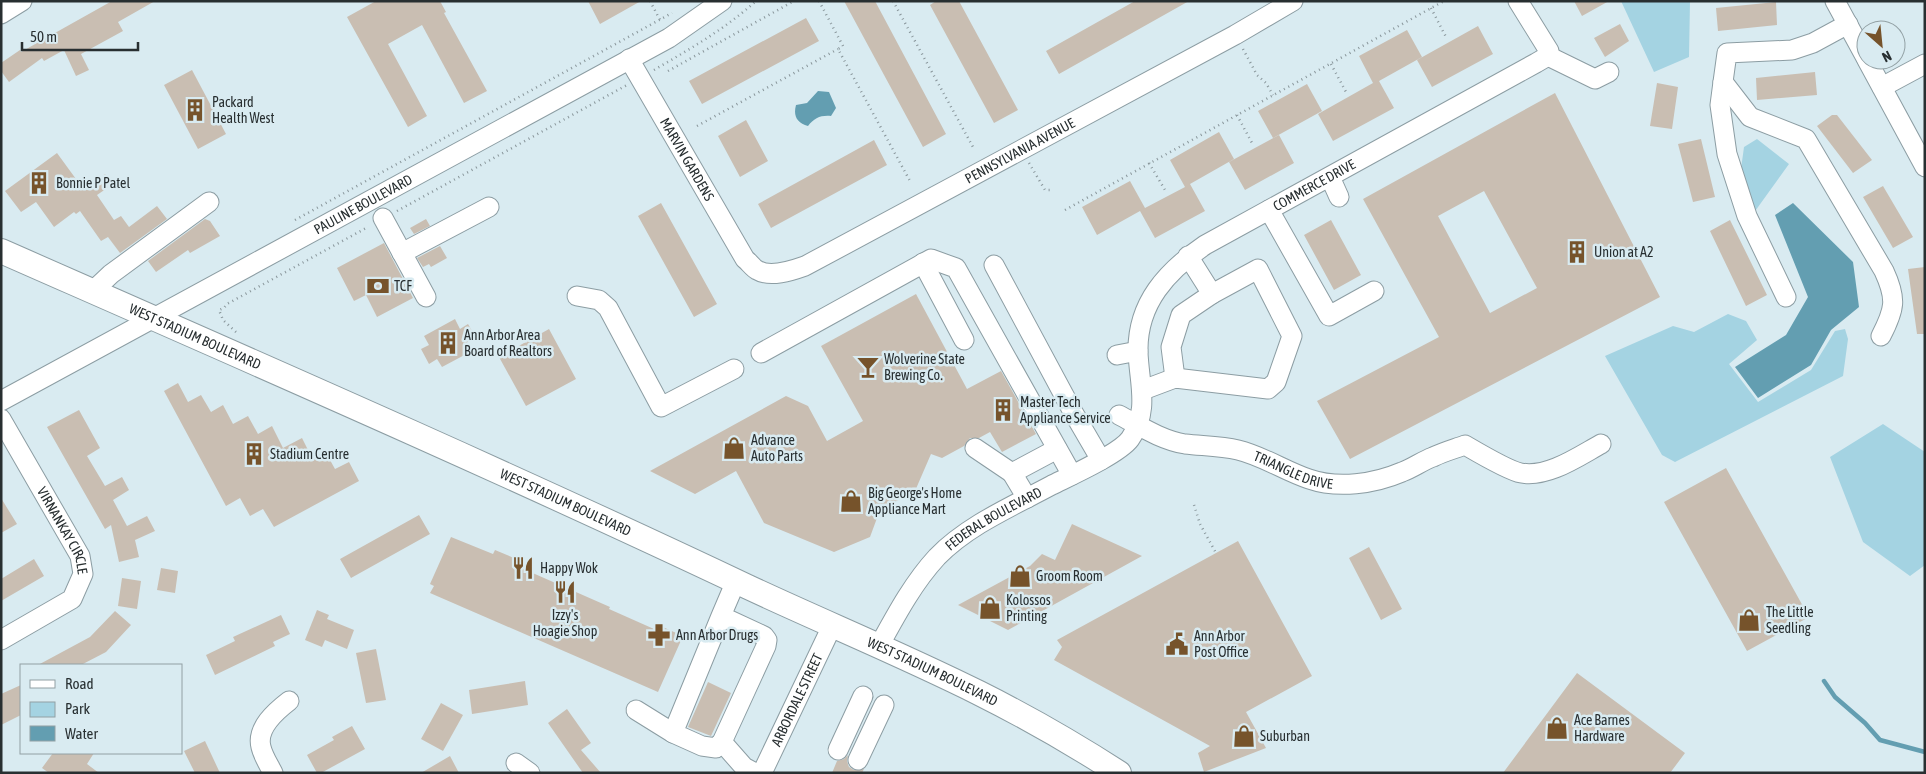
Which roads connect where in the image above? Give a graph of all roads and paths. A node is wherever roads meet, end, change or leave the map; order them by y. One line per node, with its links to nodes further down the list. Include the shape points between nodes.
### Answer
1 (22, 1): 15 (street)
2 (650, 1): 16 (path)
3 (722, 1): 24 (street, PAULINE BOULEVARD, via 670,38)
4 (756, 1): 22 (path, via 736,20)
5 (794, 1): 25 (path)
6 (819, 1): 20 (path, via 843,46)
7 (893, 1): 39 (path)
8 (1292, 1): 12 (street, PENNSYLVANIA AVENUE)
9 (1444, 1): 13 (path)
10 (1835, 1): 17 (street)
11 (1525, 3): 23 (street, via 1549,51)
12 (1262, 8): 57 (street, PENNSYLVANIA AVENUE, via 1235,35 804,266 772,273 757,270)
13 (1431, 8): 18 (path); 26 (path)
14 (674, 12): 16 (path)
15 (1, 14)
16 (660, 20): 53 (path)
17 (1848, 24): 19 (street); 32 (street, via 1792,50 1727,53)
18 (1446, 37)
19 (1856, 39)
20 (838, 49): 37 (path); 44 (path)
21 (1245, 53): 35 (path)
22 (679, 56): 25 (path); 29 (path)
23 (1548, 56): 31 (street, via 1595,79); 43 (street, COMMERCE DRIVE)
24 (629, 59): 57 (street, MARVIN GARDENS); 66 (street, PAULINE BOULEVARD)
25 (683, 62): 30 (path)
26 (1332, 64): 34 (path); 35 (path)
27 (1925, 64): 33 (street)
28 (1873, 70): 33 (street)
29 (650, 72)
30 (668, 72)
31 (1609, 72)
32 (1722, 82): 65 (street, via 1720,105 1727,154 1747,216); 67 (street, via 1750,117 1806,138 1892,288 1894,304)
33 (1882, 87): 41 (street)
34 (1346, 92)
35 (1273, 96): 36 (path)
36 (1237, 115): 38 (path); 40 (path)
37 (697, 126)
38 (1252, 143)
39 (973, 147)
40 (1149, 164): 46 (path); 50 (path)
41 (1925, 167)
42 (1031, 168): 45 (path, via 1045,190)
43 (1330, 177): 47 (street); 51 (street, COMMERCE DRIVE)
44 (910, 180)
45 (1052, 190)
46 (1165, 190)
47 (1339, 197)
48 (209, 202): 60 (street)
49 (490, 207): 55 (street)
50 (1065, 210)
51 (1269, 210): 56 (street, COMMERCE DRIVE); 61 (street, via 1329,316)
52 (383, 218): 55 (street)
53 (292, 222)
54 (1, 251): 60 (main road, WEST STADIUM BOULEVARD)
55 (402, 253): 64 (street)
56 (1188, 256): 62 (street); 69 (street, COMMERCE DRIVE, via 1162,280 1146,308)
57 (745, 258)
58 (923, 263): 68 (street); 70 (street); 81 (street, via 930,258 956,268)
59 (994, 265): 82 (street)
60 (92, 291): 66 (main road, WEST STADIUM BOULEVARD)
61 (1374, 291)
62 (1212, 294): 73 (street, via 1181,315 1171,347); 73 (street, via 1258,269 1292,336 1276,382 1268,389)
63 (577, 296): 72 (street, via 599,300 608,308 661,407)
64 (426, 297)
65 (1786, 297)
66 (153, 317): 75 (street, PAULINE BOULEVARD); 88 (main road, WEST STADIUM BOULEVARD, via 560,498)
67 (1881, 336)
68 (964, 340)
69 (1138, 351): 71 (street); 74 (street, COMMERCE DRIVE)
70 (761, 353)
71 (1117, 355)
72 (734, 369)
73 (1175, 378): 74 (street)
74 (1143, 390): 78 (street, COMMERCE DRIVE)
75 (1, 401)
76 (1119, 415): 78 (street, TRIANGLE DRIVE)
77 (1, 419): 91 (street, VIRNANKAY CIRCLE, via 80,556 83,574 72,599)
78 (1138, 425): 79 (street, TRIANGLE DRIVE, via 1158,436 1185,444 1240,450 1311,480 1332,483 1367,483 1384,479 1465,445 1521,473 1540,472 1560,467); 82 (street, FEDERAL BOULEVARD, via 1130,440)
79 (1601, 444)
80 (975, 448): 83 (street)
81 (1057, 449): 83 (street); 84 (street)
82 (1101, 460): 84 (street, FEDERAL BOULEVARD)
83 (1012, 473): 85 (street)
84 (1072, 475): 85 (street, FEDERAL BOULEVARD)
85 (1027, 498): 92 (street, FEDERAL BOULEVARD, via 970,530 938,556 920,578)
86 (1194, 505): 87 (path)
87 (1216, 553)
88 (736, 581): 89 (street); 90 (main road, WEST STADIUM BOULEVARD)
89 (720, 616): 97 (street); 98 (street, via 767,640)
90 (832, 626): 92 (main road, WEST STADIUM BOULEVARD); 103 (street, ARBORDALE STREET)
91 (1, 640)
92 (879, 646): 104 (main road, WEST STADIUM BOULEVARD, via 982,694)
93 (863, 696): 99 (street)
94 (289, 701): 101 (street, via 264,727 260,746)
95 (884, 706): 100 (street)
96 (636, 710): 97 (street)
97 (673, 733): 98 (street, via 702,746 716,748)
98 (722, 742): 102 (street, via 744,767)
99 (838, 750)
100 (858, 760)
101 (274, 773)
102 (755, 773)
103 (762, 773)
104 (1119, 773)

